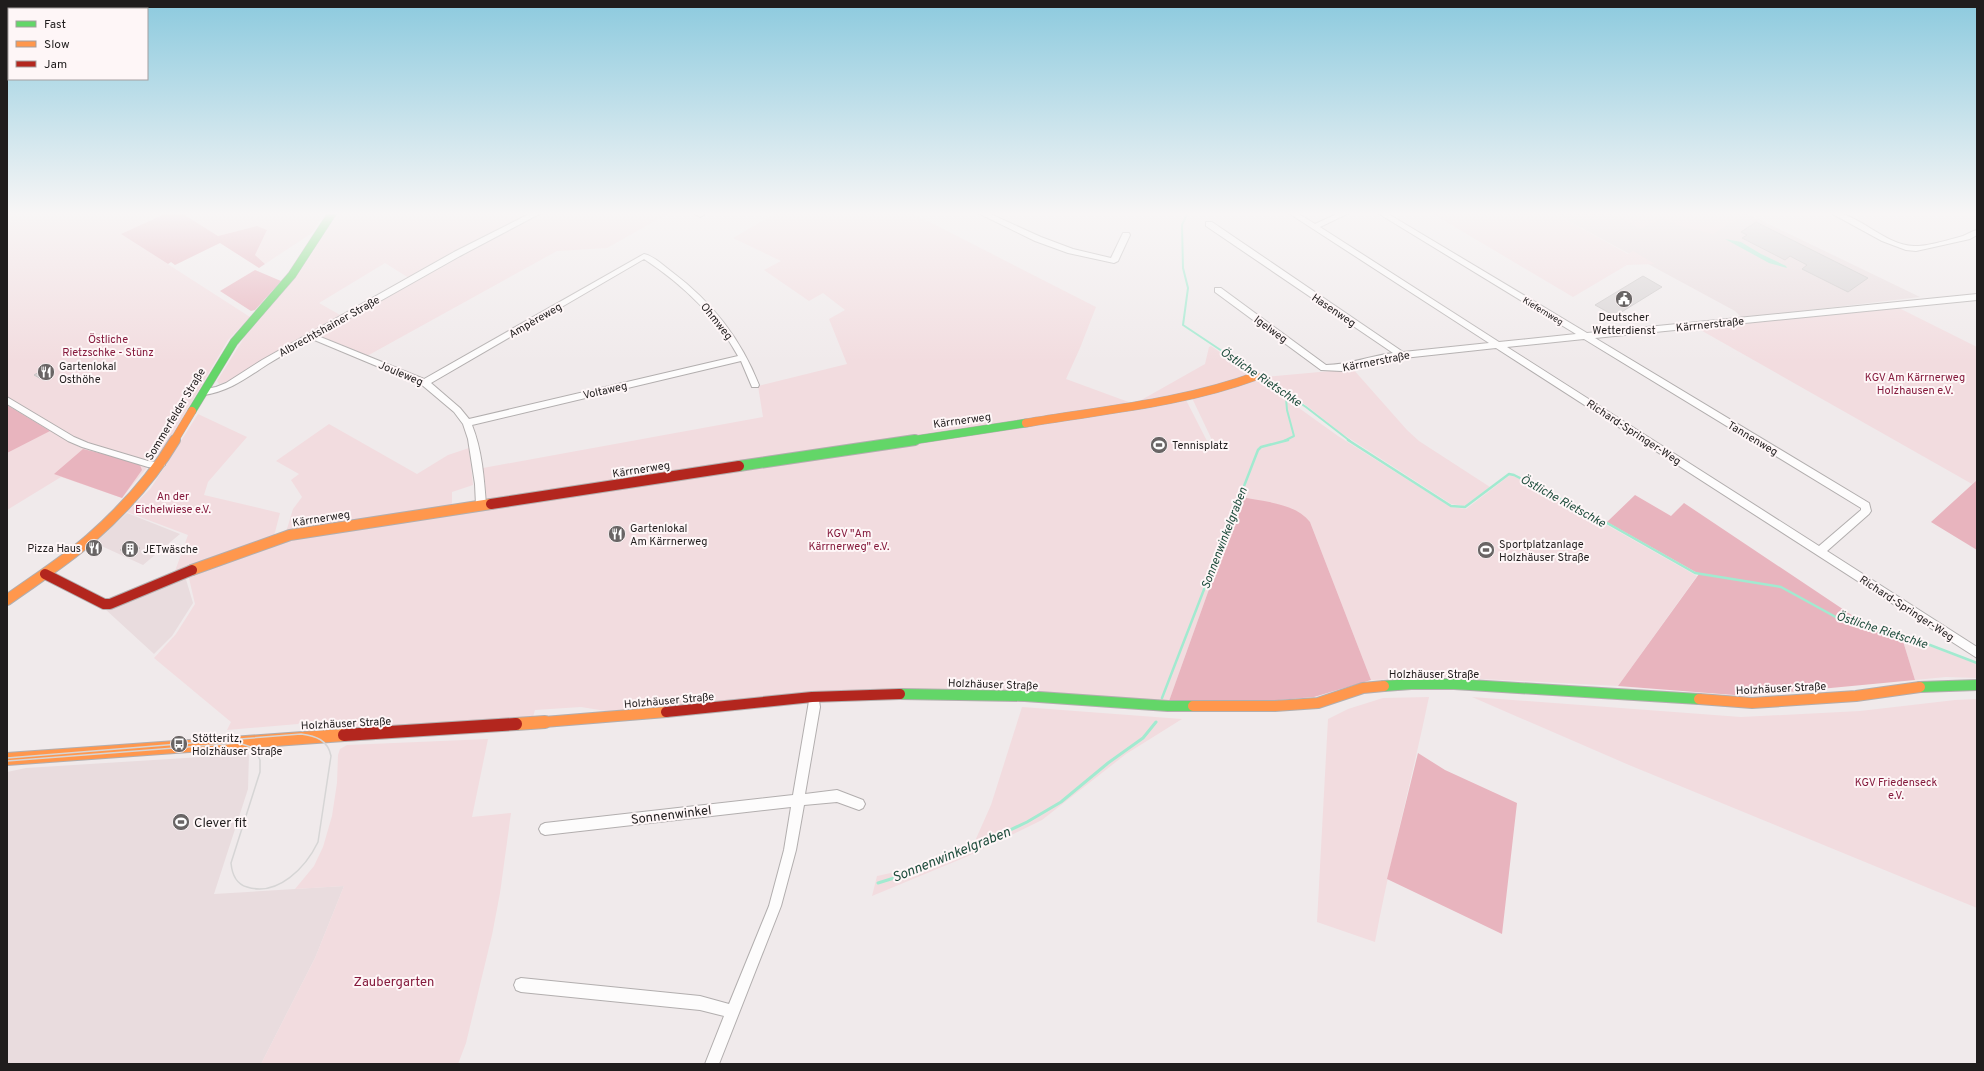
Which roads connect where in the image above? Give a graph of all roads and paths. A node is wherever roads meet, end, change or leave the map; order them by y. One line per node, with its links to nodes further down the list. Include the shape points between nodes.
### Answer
1 (300, 262): 19 (main road, Sommerfelder Straße, via 234,342)
2 (443, 262): 10 (street, Albrechtshainer Straße)
3 (634, 262): 17 (street, Ampèreweg)
4 (654, 262): 14 (street, Ohmweg, via 690,290 719,322)
5 (1265, 262): 13 (street, Hasenweg)
6 (1370, 262): 12 (street, Richard-Springer-Weg)
7 (1462, 262): 11 (street, Kiefernweg)
8 (1218, 290): 15 (street, Igelweg)
9 (1977, 297): 11 (street, Kärrnerstraße)
10 (311, 336): 17 (street, Jouleweg); 19 (street, Albrechtshainer Straße, via 229,386)
11 (1583, 336): 12 (street, Kärrnerstraße); 24 (street, Tannenweg, via 1866,506 1866,511)
12 (1498, 344): 13 (street, Kärrnerstraße); 24 (street, Richard-Springer-Weg)
13 (1401, 355): 15 (street, Kärrnerstraße, via 1362,361 1354,366)
14 (743, 358): 18 (street, Ohmweg, via 749,366); 21 (street, Voltaweg)
15 (1324, 368)
16 (1256, 376): 23 (main road, Kärrnerweg, via 1238,384 1188,396 1064,419)
17 (425, 383): 21 (street, Jouleweg, via 443,397)
18 (755, 385)
19 (204, 392): 22 (main road, Sommerfelder Straße)
20 (7, 400): 22 (street, via 85,445 148,464)
21 (467, 423): 23 (street, Jouleweg, via 477,460)
22 (160, 464): 25 (main road, Sommerfelder Straße, via 118,513)
23 (481, 505): 25 (main road, Kärrnerweg, via 290,535 193,570 110,604 104,604)
24 (1819, 552): 27 (street, Richard-Springer-Weg)
25 (45, 574): 26 (main road, Sommerfelder Straße)
26 (8, 599)
27 (1977, 653)
28 (1977, 685): 29 (main road, Holzhäuser Straße, via 1942,685 1856,696 1752,703 1454,684 1399,684 1370,688 1318,703 1275,706 1168,706 1025,696 941,694)
29 (814, 697): 30 (main road, Holzhäuser Straße, via 534,723); 31 (street)
30 (7, 759)
31 (798, 800): 32 (street, Sonnenwinkel, via 837,796); 33 (street, Sonnenwinkel); 35 (street, via 790,850 775,906)
32 (859, 804)
33 (545, 829)
34 (521, 985): 35 (street, via 700,1003)
35 (732, 1012): 36 (street)
36 (712, 1064)

